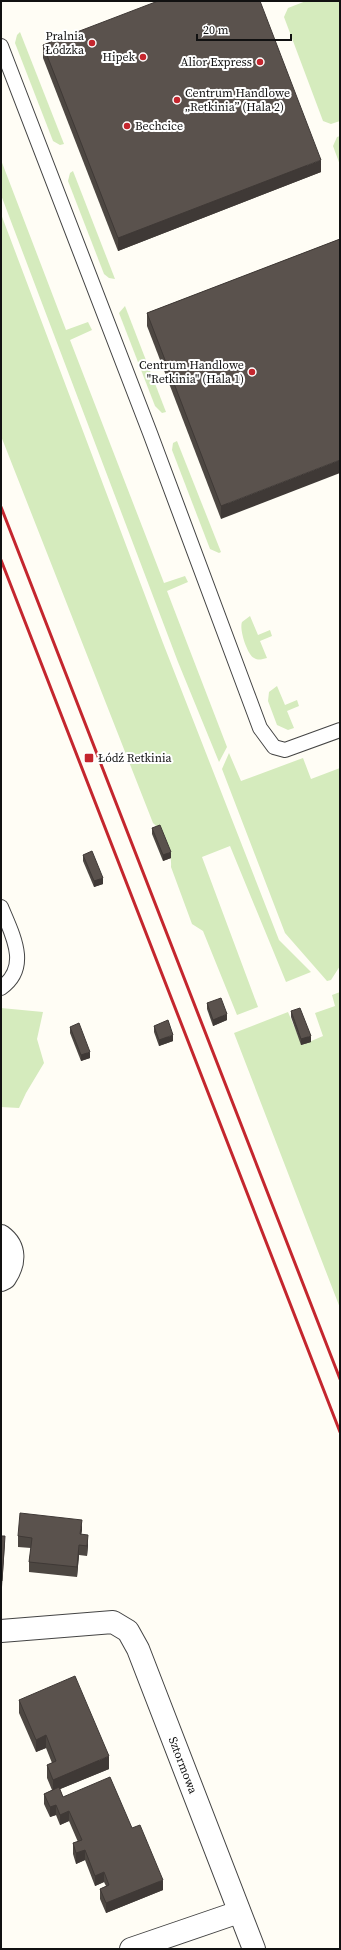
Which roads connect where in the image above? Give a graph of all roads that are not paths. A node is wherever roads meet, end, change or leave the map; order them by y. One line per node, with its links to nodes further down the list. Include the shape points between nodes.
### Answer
1 (1, 46): 2 (lane, via 156,447 260,728 274,747 285,750)
2 (340, 730)
3 (1, 907): 4 (lane, via 18,948 18,958 11,979)
4 (1, 988)
5 (4, 1238): 6 (street, via 14,1258 11,1270)
6 (1, 1280)
7 (1, 1631): 8 (street, Sztormowa, via 113,1622 128,1631 138,1649)
8 (239, 1912): 9 (street); 10 (street, Sztormowa)
9 (131, 1949)
10 (254, 1949)

